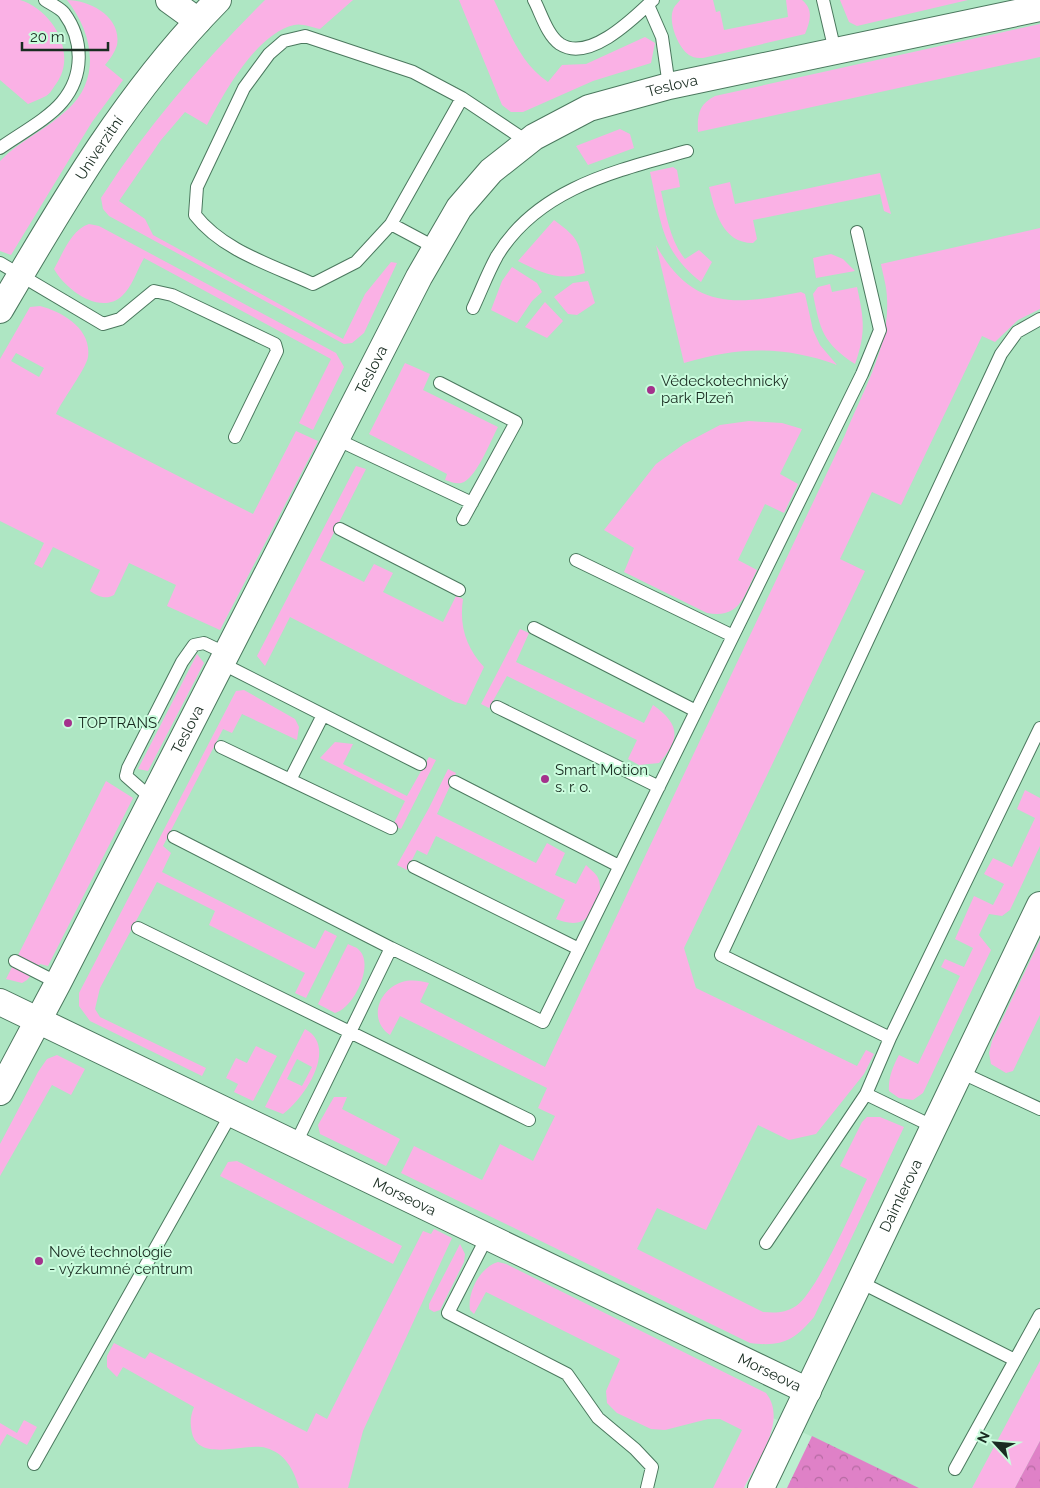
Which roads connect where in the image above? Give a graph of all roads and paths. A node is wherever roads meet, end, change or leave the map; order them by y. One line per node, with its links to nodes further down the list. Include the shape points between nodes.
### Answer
1 (45, 0): 14 (lane, via 63,12 76,36 80,52 78,75 62,102)
2 (169, 0): 9 (street)
3 (218, 0): 9 (street, Univerzitní)
4 (534, 0): 6 (lane, via 551,34 560,44 579,48 594,45 622,28)
5 (823, 0): 10 (lane)
6 (651, 2): 11 (lane, via 662,37)
7 (997, 8): 8 (street, Teslova); 10 (street, Teslova)
8 (1040, 8)
9 (198, 21): 19 (street, Univerzitní, via 144,84)
10 (835, 52): 11 (street, Teslova)
11 (669, 86): 13 (street, Teslova, via 589,108)
12 (462, 98): 13 (lane); 16 (lane); 16 (lane, via 413,72 305,36 284,41 269,54 244,88 197,187 195,215 206,229 226,244 313,284 356,262)
13 (528, 142): 18 (street, Teslova, via 491,171 458,208)
14 (0, 148)
15 (687, 151): 20 (lane, via 599,176 561,194 527,218 497,256)
16 (391, 224): 18 (lane)
17 (858, 232): 32 (lane, via 880,330 862,374)
18 (436, 248): 25 (street, Teslova)
19 (10, 269): 21 (street, Univerzitní); 24 (lane, via 103,324 120,319 154,291 172,294 275,344 277,351)
20 (473, 308)
21 (0, 310)
22 (1040, 319): 57 (lane, via 1017,332 1001,354 721,955)
23 (440, 384): 26 (lane, via 516,422)
24 (234, 437)
25 (336, 438): 26 (lane); 33 (street, Teslova)
26 (472, 503): 27 (lane)
27 (463, 519)
28 (340, 529): 30 (lane, via 435,572)
29 (576, 560): 32 (lane)
30 (459, 590)
31 (534, 628): 35 (lane)
32 (733, 636): 35 (lane)
33 (223, 658): 36 (lane); 43 (street, Teslova); 43 (lane, via 204,643 194,645 177,671 126,776)
34 (497, 708): 42 (lane)
35 (696, 712): 42 (lane)
36 (323, 715): 39 (lane); 40 (lane)
37 (1040, 728): 57 (lane)
38 (221, 747): 40 (lane)
39 (420, 764)
40 (290, 780): 44 (lane)
41 (455, 782): 46 (lane)
42 (659, 787): 46 (lane)
43 (152, 798): 53 (street, Teslova)
44 (390, 828)
45 (174, 837): 50 (lane)
46 (620, 866): 51 (lane)
47 (414, 867): 51 (lane)
48 (1040, 905): 58 (street, Daimlerova)
49 (138, 928): 56 (lane)
50 (391, 948): 51 (lane, via 543,1022); 56 (lane)
51 (579, 949)
52 (15, 961): 53 (lane)
53 (58, 983): 55 (street, Teslova)
54 (0, 1002): 55 (street, Morseova)
55 (38, 1021): 59 (street, Teslova); 62 (street, Morseova)
56 (350, 1032): 63 (lane); 65 (lane)
57 (890, 1038): 60 (lane)
58 (960, 1072): 61 (lane); 64 (street, Daimlerova)
59 (0, 1092)
60 (866, 1094): 64 (lane); 67 (lane)
61 (1040, 1109)
62 (231, 1114): 65 (street, Morseova); 72 (lane)
63 (529, 1120)
64 (934, 1127): 68 (street, Daimlerova)
65 (295, 1145): 66 (street, Morseova)
66 (487, 1237): 71 (street, Morseova); 74 (lane, via 448,1313 567,1374 598,1418 652,1467)
67 (766, 1243)
68 (860, 1282): 70 (lane); 71 (street, Daimlerova)
69 (1040, 1315): 70 (lane)
70 (1015, 1360): 73 (lane)
71 (808, 1391): 75 (street, Daimlerova)
72 (34, 1464)
73 (955, 1469)
74 (647, 1488)
75 (761, 1488)

